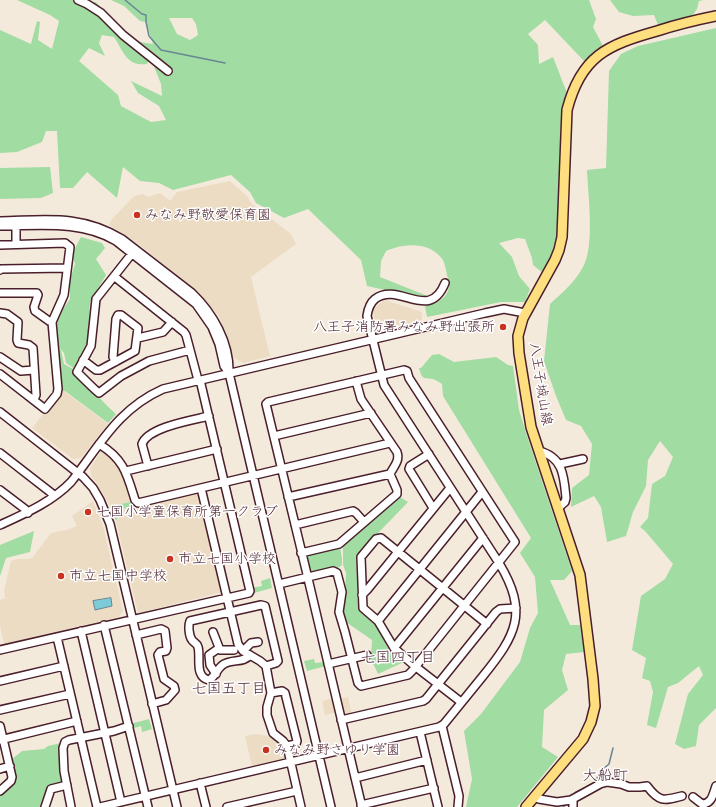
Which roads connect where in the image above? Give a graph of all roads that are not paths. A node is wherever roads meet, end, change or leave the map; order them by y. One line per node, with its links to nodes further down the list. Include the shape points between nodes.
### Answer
1 (78, 0): 3 (street, via 101,13 123,35)
2 (716, 16): 16 (main road, 八王子城山線, via 620,42 597,56 580,77 567,110 561,242)
3 (168, 71)
4 (0, 221): 9 (street, via 82,222 110,232)
5 (0, 226): 6 (street)
6 (16, 226): 7 (street); 9 (street, via 59,225 84,228 111,238)
7 (16, 244): 8 (street); 10 (street, via 67,244 70,247)
8 (0, 245)
9 (134, 251): 12 (street); 26 (street, via 196,304 212,327 224,366)
10 (67, 268): 11 (street); 17 (street, via 64,295)
11 (0, 270)
12 (115, 277): 18 (street); 23 (street, via 96,299 92,344)
13 (445, 283): 20 (street, via 439,296 430,301 387,294 374,300 367,316)
14 (0, 293): 17 (street, via 37,293 35,310)
15 (0, 313): 25 (street, via 7,314 18,322 17,342 32,346)
16 (525, 313): 20 (street, via 499,310); 39 (main road, 八王子城山線, via 519,330 519,353 528,413)
17 (52, 322): 31 (street, via 58,392 45,409)
18 (172, 322): 19 (street, via 163,332); 21 (street, via 186,335)
19 (138, 338): 24 (street, via 135,351); 24 (street, via 137,327 118,315 113,358)
20 (373, 339): 26 (street); 28 (street)
21 (190, 350): 23 (street, via 149,361 121,376 98,393 77,372); 29 (street)
22 (0, 357): 25 (street, via 21,371)
23 (83, 360): 24 (street, via 98,370)
24 (115, 362)
25 (34, 370): 31 (street)
26 (229, 373): 29 (street); 49 (street)
27 (0, 374): 31 (street)
28 (382, 375): 30 (street); 41 (street, via 386,389); 54 (street, via 407,371)
29 (199, 380): 34 (street); 37 (street, via 163,389 140,401 121,417)
30 (356, 381): 33 (street, via 361,399); 35 (street, via 267,402)
31 (34, 400)
32 (0, 412): 47 (street)
33 (371, 413): 35 (street); 36 (street)
34 (209, 416): 38 (street); 44 (street, via 162,427 144,440 142,444)
35 (274, 436): 45 (street)
36 (390, 443): 45 (street); 48 (street, via 398,457)
37 (99, 444): 46 (street, via 115,456); 47 (street)
38 (217, 449): 44 (street); 50 (street)
39 (538, 451): 43 (street, via 548,453); 58 (main road, 八王子城山線)
40 (0, 453): 55 (street)
41 (429, 454): 52 (street); 57 (street, via 409,469)
42 (583, 458): 43 (street)
43 (560, 464): 58 (street, via 566,498)
44 (148, 466): 46 (street)
45 (282, 470): 49 (street); 56 (street)
46 (126, 471): 51 (street, via 135,500 138,502)
47 (78, 472): 55 (street, via 69,484); 77 (street, via 93,488 107,514)
48 (390, 474): 56 (street); 61 (street, via 397,494)
49 (253, 476): 50 (street); 70 (street)
50 (225, 483): 51 (street); 73 (street, via 250,591)
51 (201, 488): 73 (street)
52 (450, 488): 57 (street); 59 (street)
53 (0, 490): 60 (street)
54 (482, 492): 59 (street); 67 (street, via 515,542)
55 (54, 495): 60 (street)
56 (288, 497): 63 (street)
57 (433, 508): 65 (street)
58 (558, 508): 132 (main road, 八王子城山線, via 580,575 595,706 583,739)
59 (466, 512): 64 (street); 68 (street)
60 (28, 513): 62 (street)
61 (364, 522): 63 (street, via 353,511); 66 (street, via 339,544)
62 (0, 525)
63 (295, 525): 66 (street)
64 (483, 538): 67 (street); 71 (street)
65 (398, 552): 68 (street); 72 (street); 72 (street, via 381,538 376,539 361,559)
66 (301, 553): 69 (street)
67 (499, 563): 74 (street); 75 (street, via 512,587)
68 (420, 570): 71 (street); 78 (street)
69 (308, 578): 70 (street); 92 (street, via 333,571 337,573 342,592 338,612); 94 (street)
70 (279, 584): 117 (street)
71 (443, 587): 74 (street); 87 (street)
72 (362, 595): 78 (street, via 363,608)
73 (227, 598): 76 (street); 77 (street)
74 (465, 605): 79 (street); 97 (street)
75 (516, 608): 79 (street, via 500,609); 103 (street, via 508,643)
76 (230, 612): 88 (street); 96 (street, via 261,605 266,607 278,661); 98 (street, via 190,621 188,625 192,640 197,644 200,654 198,664 202,676 209,680)
77 (132, 620): 80 (street); 83 (street)
78 (378, 621): 87 (street)
79 (487, 624): 100 (street)
80 (104, 626): 81 (street); 109 (street)
81 (81, 631): 84 (street); 112 (street)
82 (214, 632): 86 (street)
83 (136, 635): 104 (street); 104 (street, via 165,631 168,648 158,655 164,679 174,686 174,690 166,700)
84 (57, 637): 89 (street); 95 (street)
85 (258, 642): 88 (street)
86 (219, 648): 88 (street); 98 (street, via 209,655 210,665)
87 (394, 648): 97 (street)
88 (239, 649): 90 (street); 93 (street)
89 (0, 650)
90 (250, 655): 93 (street, via 247,659); 96 (street)
91 (367, 656): 92 (street)
92 (352, 659): 94 (street); 97 (street, via 361,686 408,675)
93 (234, 661): 98 (street, via 219,667)
94 (328, 664): 106 (street)
95 (64, 666): 99 (street); 102 (street)
96 (266, 666): 101 (street)
97 (416, 667): 100 (street)
98 (216, 674)
99 (0, 681)
100 (438, 685): 103 (street); 106 (street, via 423,701)
101 (271, 693): 115 (street, via 267,707 269,724 273,733); 115 (street, via 285,693 297,741 296,744)
102 (70, 694): 105 (street); 107 (street)
103 (461, 702): 110 (street)
104 (152, 704): 127 (street)
105 (0, 710)
106 (341, 720): 116 (street)
107 (77, 721): 113 (street); 114 (street)
108 (0, 726): 114 (street)
109 (128, 726): 112 (street); 131 (street)
110 (442, 726): 111 (street); 147 (street, via 459,796)
111 (420, 732): 116 (street); 118 (street)
112 (105, 733): 113 (street); 134 (street)
113 (81, 738): 124 (street, via 66,741 64,745); 139 (street)
114 (2, 739): 120 (street)
115 (287, 746): 119 (street)
116 (348, 748): 117 (street); 122 (street)
117 (319, 755): 119 (street); 145 (street)
118 (428, 760): 122 (street); 126 (street)
119 (291, 762): 123 (street); 129 (street)
120 (10, 766): 121 (street); 128 (street, via 12,778)
121 (0, 769)
122 (355, 778): 136 (street)
123 (200, 783): 127 (street); 142 (street)
124 (67, 785): 137 (street, via 51,789); 138 (street)
125 (716, 786): 133 (street, via 707,804 702,804)
126 (434, 788): 136 (street); 146 (street)
127 (173, 790): 131 (street); 141 (street)
128 (0, 791)
129 (298, 791): 143 (street); 144 (street)
130 (682, 796): 135 (street, via 665,800 658,798 647,786 629,787 607,782)
131 (145, 797): 134 (street); 140 (street)
132 (535, 797): 135 (street); 148 (main road, 八王子城山線)
133 (693, 797)
134 (121, 802): 139 (street)
135 (571, 802)
136 (362, 806)
137 (45, 807)
138 (72, 807)
139 (99, 807)
140 (148, 807)
141 (177, 807)
142 (206, 807)
143 (227, 807)
144 (301, 807)
145 (332, 807)
146 (438, 807)
147 (458, 807)
148 (526, 807)

